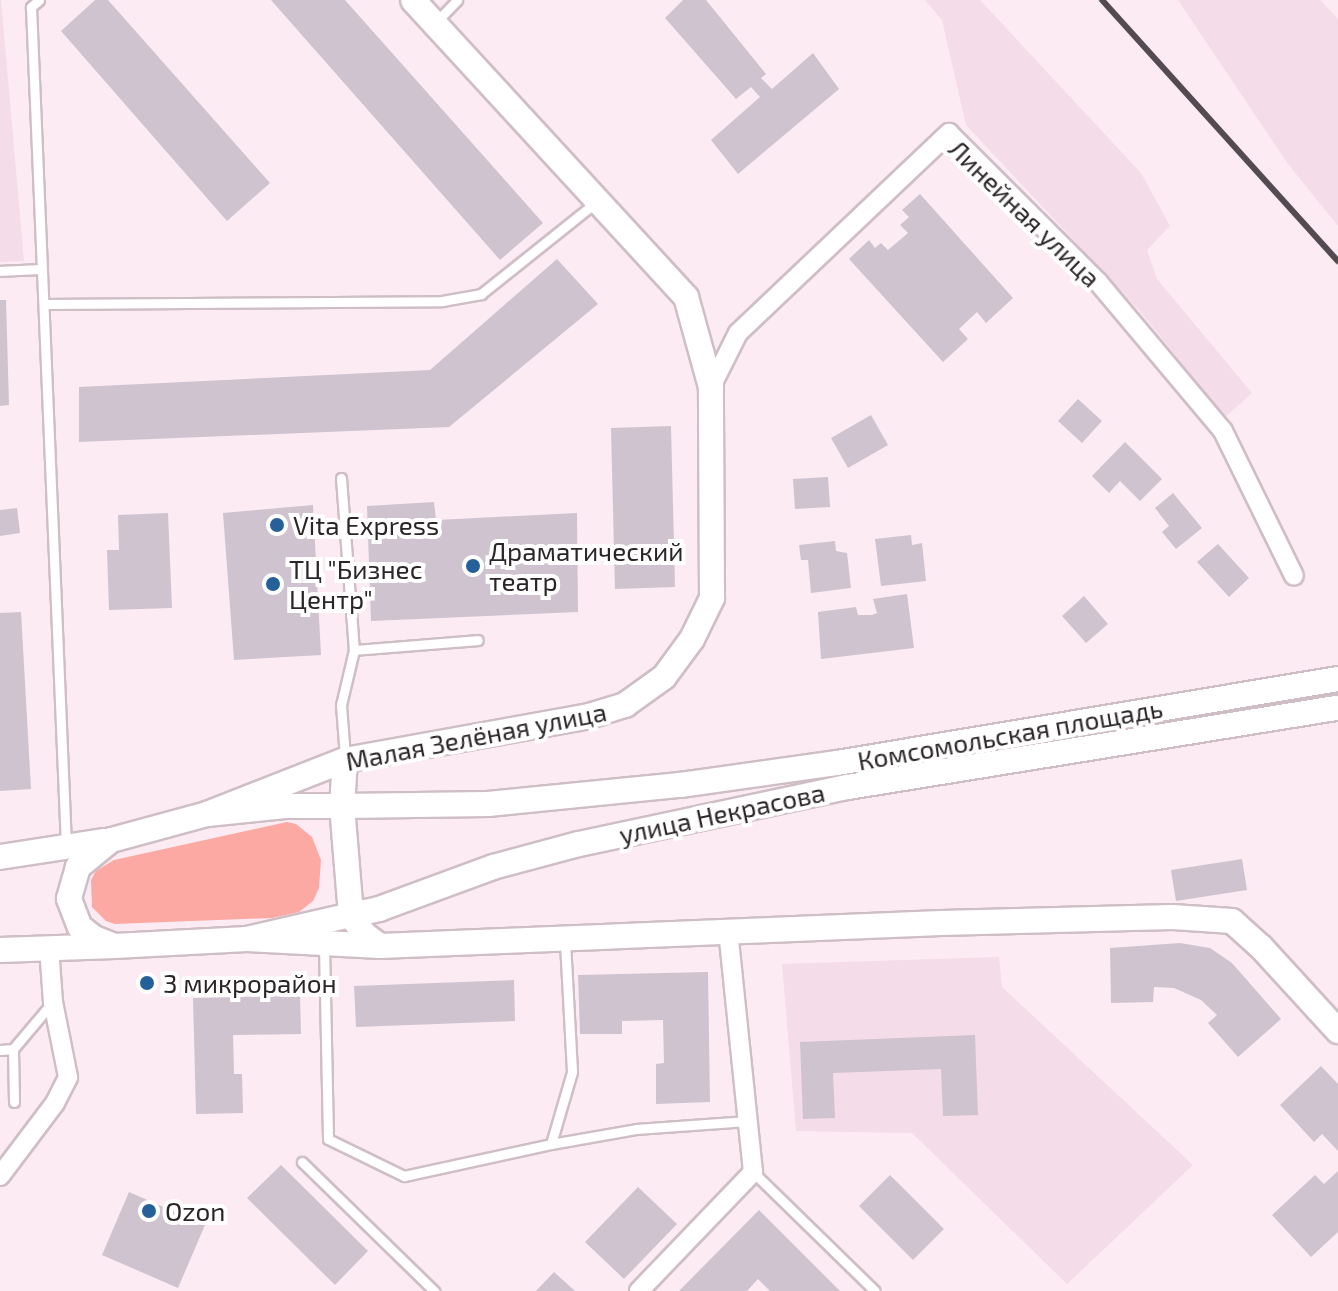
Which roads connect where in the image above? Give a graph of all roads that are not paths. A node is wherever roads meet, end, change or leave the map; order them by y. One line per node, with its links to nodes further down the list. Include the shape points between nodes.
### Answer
1 (39, 0): 6 (lane, via 31,7)
2 (413, 0): 4 (main road, Малая Зелёная улица)
3 (457, 0): 4 (lane)
4 (434, 24): 5 (main road, Малая Зелёная улица)
5 (598, 201): 8 (lane, via 481,294 442,301); 9 (main road, Малая Зелёная улица, via 686,297)
6 (42, 269): 7 (lane); 8 (lane)
7 (0, 271)
8 (44, 304): 21 (lane)
9 (711, 387): 11 (street, Линейная улица, via 738,333 949,133 1098,282 1223,431); 16 (main road, Малая Зелёная улица, via 712,598 692,639 664,677 625,705 589,716)
10 (341, 478): 13 (lane)
11 (1294, 576)
12 (478, 640): 13 (lane)
13 (354, 650): 16 (lane, via 341,705)
14 (1338, 679): 17 (main road, Комсомольская площадь)
15 (1338, 708): 23 (main road, улица Некрасова, via 848,787 685,819 493,867)
16 (345, 760): 18 (main road); 19 (main road, Малая Зелёная улица)
17 (680, 785): 18 (main road, улица Некрасова, via 488,804)
18 (342, 806): 19 (main road, улица Некрасова); 23 (main road)
19 (207, 814): 20 (main road, улица Некрасова)
20 (111, 840): 21 (main road, улица Некрасова); 28 (main road, улица Некрасова, via 78,867 69,899 80,927)
21 (66, 847): 22 (main road, улица Некрасова)
22 (0, 857)
23 (351, 915): 26 (main road, улица Некрасова); 29 (main road)
24 (728, 932): 25 (main road); 33 (main road, via 1173,917 1232,921); 37 (street)
25 (565, 938): 29 (main road); 38 (lane, via 572,1072)
26 (247, 939): 27 (main road); 28 (main road, улица Некрасова)
27 (324, 943): 29 (main road); 38 (lane, via 328,1139 404,1176)
28 (115, 946): 30 (main road, улица Некрасова)
29 (380, 946)
30 (49, 948): 31 (main road, улица Некрасова); 32 (street)
31 (0, 950)
32 (53, 1002): 34 (lane); 41 (street, via 68,1077 55,1103)
33 (1338, 1031)
34 (13, 1049): 35 (lane); 36 (lane)
35 (0, 1050)
36 (14, 1102)
37 (748, 1121): 38 (lane, via 636,1129); 40 (street)
38 (551, 1144)
39 (302, 1162): 42 (lane)
40 (753, 1172): 43 (street); 44 (lane)
41 (0, 1176)
42 (434, 1291)
43 (639, 1291)
44 (875, 1291)

